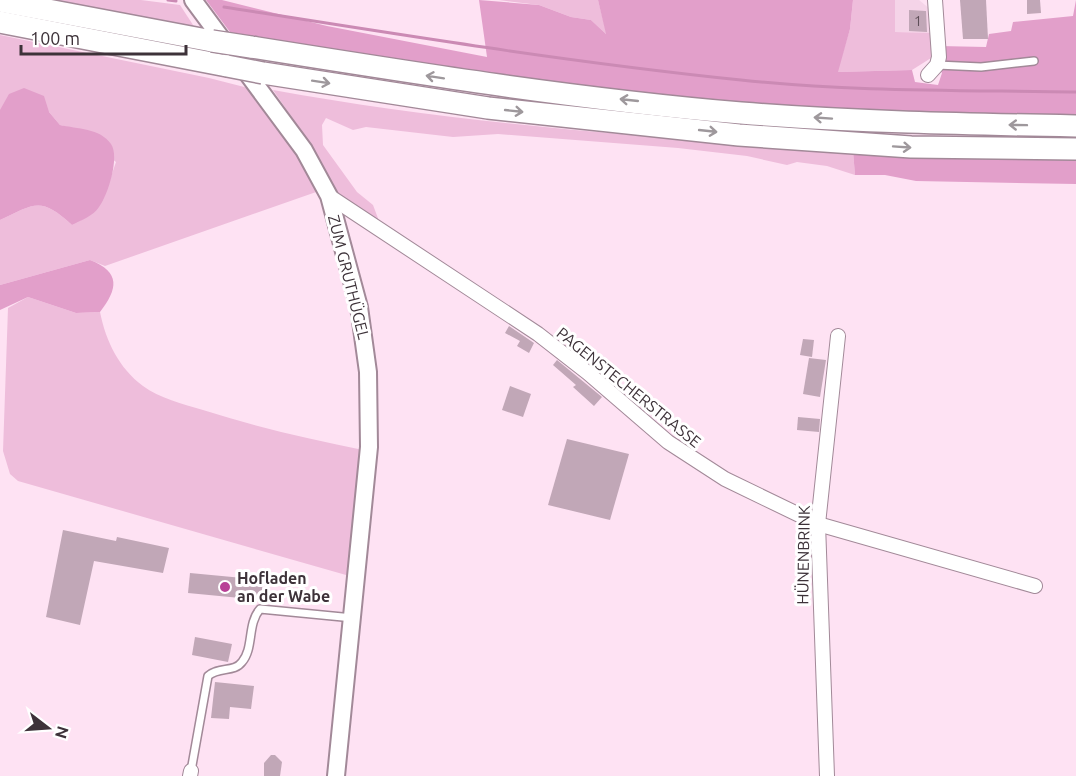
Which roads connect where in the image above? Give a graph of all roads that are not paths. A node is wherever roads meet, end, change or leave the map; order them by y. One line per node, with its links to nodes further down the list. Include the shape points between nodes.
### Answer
1 (193, 0): 9 (street, ZUM GRUTHÜGEL, via 304,150)
2 (935, 0): 6 (street, via 939,46)
3 (0, 1): 7 (highway, one-way to 3, bridge, via 905,123 740,113 488,85 212,42)
4 (0, 22): 8 (highway, one-way to 8, bridge, via 227,66 488,108 739,135 911,147)
5 (1034, 61): 6 (lane)
6 (933, 70)
7 (1076, 126)
8 (1076, 149)
9 (329, 196): 11 (street, PAGENSTECHERSTRASSE, via 538,334 696,462); 13 (street, ZUM GRUTHÜGEL, via 359,308 368,372 369,447)
10 (838, 336): 11 (street, HÜNENBRINK)
11 (818, 524): 12 (street, PAGENSTECHERSTRASSE); 16 (street, HÜNENBRINK)
12 (1035, 586)
13 (352, 618): 14 (lane, via 260,609 253,621 243,662 215,669 208,676); 15 (street, ZUM GRUTHÜGEL)
14 (190, 773)
15 (336, 776)
16 (827, 776)

